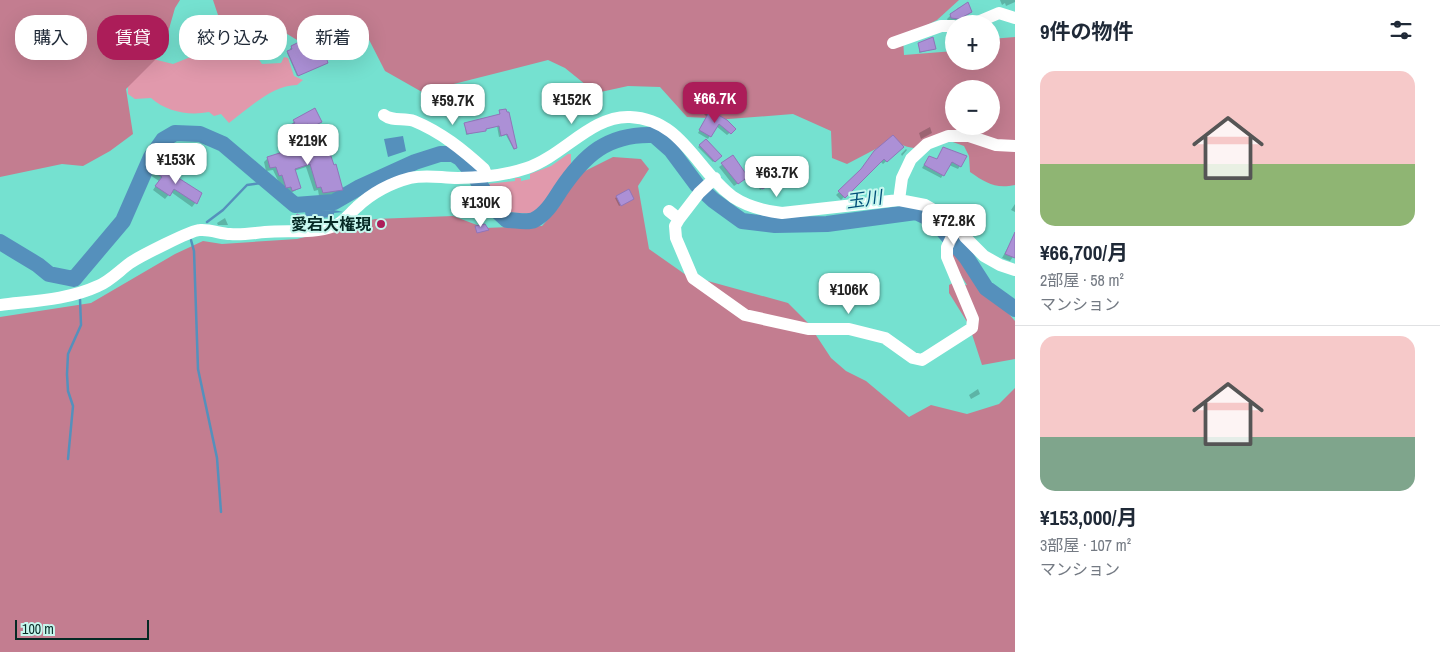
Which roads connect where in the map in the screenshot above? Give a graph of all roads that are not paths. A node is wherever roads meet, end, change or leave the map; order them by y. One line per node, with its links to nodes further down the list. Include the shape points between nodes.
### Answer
1 (992, 15): 2 (street, via 999,12)
2 (1015, 18)
3 (945, 26): 4 (street)
4 (893, 43)
5 (384, 115): 7 (street, via 388,119 412,120 446,138 484,169)
6 (1015, 146): 9 (street, via 996,145 969,136 948,136 927,144 911,159 902,178)
7 (485, 176): 8 (street, via 536,165 606,120 630,117 658,122 675,133); 12 (street, via 425,176 394,184 366,200 337,225 317,231 246,235 199,230 132,262 101,285 85,292)
8 (715, 178): 9 (street, via 739,200 782,213); 10 (street, via 674,215 676,238 693,278 745,315 808,329 849,329 885,338 917,360 927,359 972,328 973,319 947,257 947,247)
9 (899, 200): 10 (street, via 925,205)
10 (957, 228): 11 (street, via 984,256 1000,266)
11 (1015, 270)
12 (0, 305)

